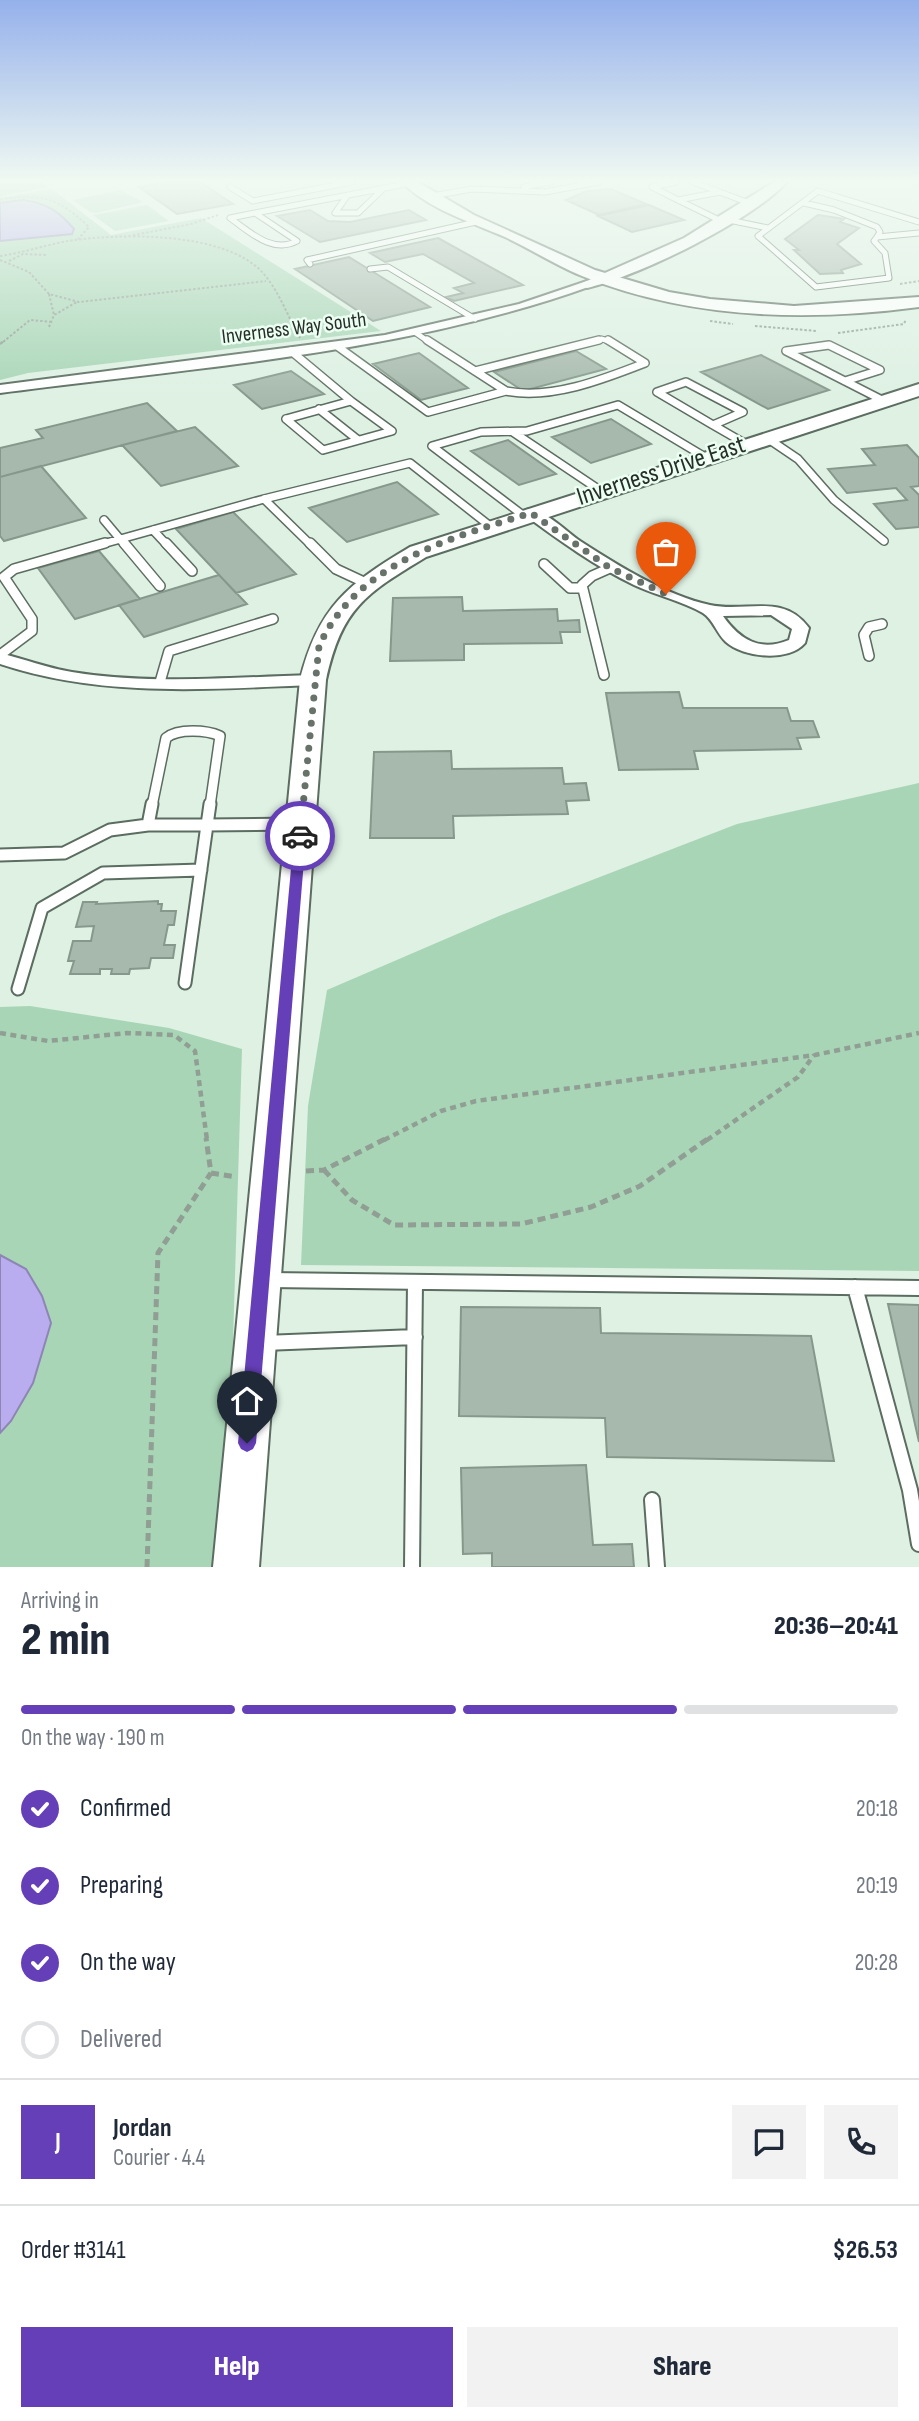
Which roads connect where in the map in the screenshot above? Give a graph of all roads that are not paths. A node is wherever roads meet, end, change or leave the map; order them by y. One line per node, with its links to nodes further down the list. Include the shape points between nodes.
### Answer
1 (327, 255): 7 (lane, via 307,260)
2 (523, 255): 10 (main road)
3 (550, 255): 9 (main road)
4 (664, 255): 9 (street)
5 (780, 255): 6 (lane, via 816,287 889,278)
6 (885, 255)
7 (310, 264)
8 (370, 269): 12 (lane, via 388,267)
9 (606, 279): 10 (street); 11 (main road, via 680,298 766,309)
10 (587, 284): 11 (main road, via 675,307 754,318 808,320); 12 (street, Inverness Way South)
11 (917, 307)
12 (475, 319): 13 (street, Inverness Way South)
13 (416, 333): 14 (street, Inverness Way South); 16 (lane)
14 (337, 346): 15 (street, Inverness Way South); 20 (lane, via 428,412)
15 (295, 348): 18 (street, Inverness Way South); 21 (lane)
16 (475, 371): 20 (lane); 20 (lane, via 602,339 645,363 540,394 518,396)
17 (845, 381): 17 (lane, via 810,363 786,351 829,345 880,370); 22 (lane)
18 (0, 389)
19 (919, 390): 22 (main road, Inverness Drive East)
20 (506, 391)
21 (351, 401): 23 (lane); 26 (lane, via 392,431)
22 (884, 401): 27 (main road, Inverness Drive East)
23 (319, 410): 26 (lane); 26 (lane, via 286,419 323,450)
24 (713, 425): 24 (lane, via 668,399 657,392 687,382 743,412); 27 (lane)
25 (513, 432): 28 (lane, via 618,405); 29 (lane); 31 (lane, via 481,432 432,446)
26 (358, 440)
27 (756, 441): 28 (main road, Inverness Drive East); 36 (lane, via 799,457 835,501)
28 (705, 457): 29 (main road, Inverness Drive East)
29 (601, 491): 31 (main road, Inverness Drive East)
30 (264, 499): 33 (lane, via 410,463); 34 (lane); 40 (lane, via 336,569)
31 (528, 514): 33 (main road, Inverness Drive East); 38 (street)
32 (104, 520): 35 (lane)
33 (489, 526): 40 (main road, Inverness Drive East, via 418,552)
34 (153, 530): 35 (lane); 39 (lane)
35 (121, 539): 41 (lane); 46 (lane, via 14,569 4,577 32,619 32,631)
36 (884, 541)
37 (544, 564): 42 (lane, via 570,588)
38 (610, 568): 42 (lane, via 592,576); 43 (street)
39 (192, 572)
40 (366, 583): 49 (main road, Inverness Drive East, via 330,622 319,646)
41 (160, 586)
42 (582, 588): 48 (lane)
43 (709, 610): 43 (street, via 734,640 751,649 785,649 797,643 801,628 784,613 761,608)
44 (273, 620): 50 (lane, via 169,651)
45 (882, 624): 47 (lane, via 869,627 864,635)
46 (0, 656): 50 (street, via 37,670 79,678)
47 (869, 656)
48 (604, 675)
49 (313, 680): 50 (street); 51 (main road, Inverness Drive East)
50 (160, 682)
51 (301, 824): 53 (lane); 58 (main road, Inverness Drive East)
52 (148, 825): 53 (lane); 53 (lane, via 166,738 172,733 211,732 220,736); 54 (lane, via 110,830 64,853)
53 (206, 825): 55 (lane)
54 (0, 855)
55 (201, 870): 56 (lane); 57 (lane, via 103,873 41,908)
56 (185, 983)
57 (18, 989)
58 (261, 1280): 59 (lane); 63 (main road, Inverness Drive East)
59 (415, 1282): 60 (lane); 62 (lane)
60 (855, 1287): 61 (lane); 65 (lane, via 910,1490)
61 (919, 1288)
62 (415, 1337): 63 (lane); 67 (lane)
63 (256, 1343): 66 (main road, Inverness Drive East)
64 (652, 1500): 68 (lane)
65 (919, 1544)
66 (236, 1567)
67 (412, 1567)
68 (657, 1567)

